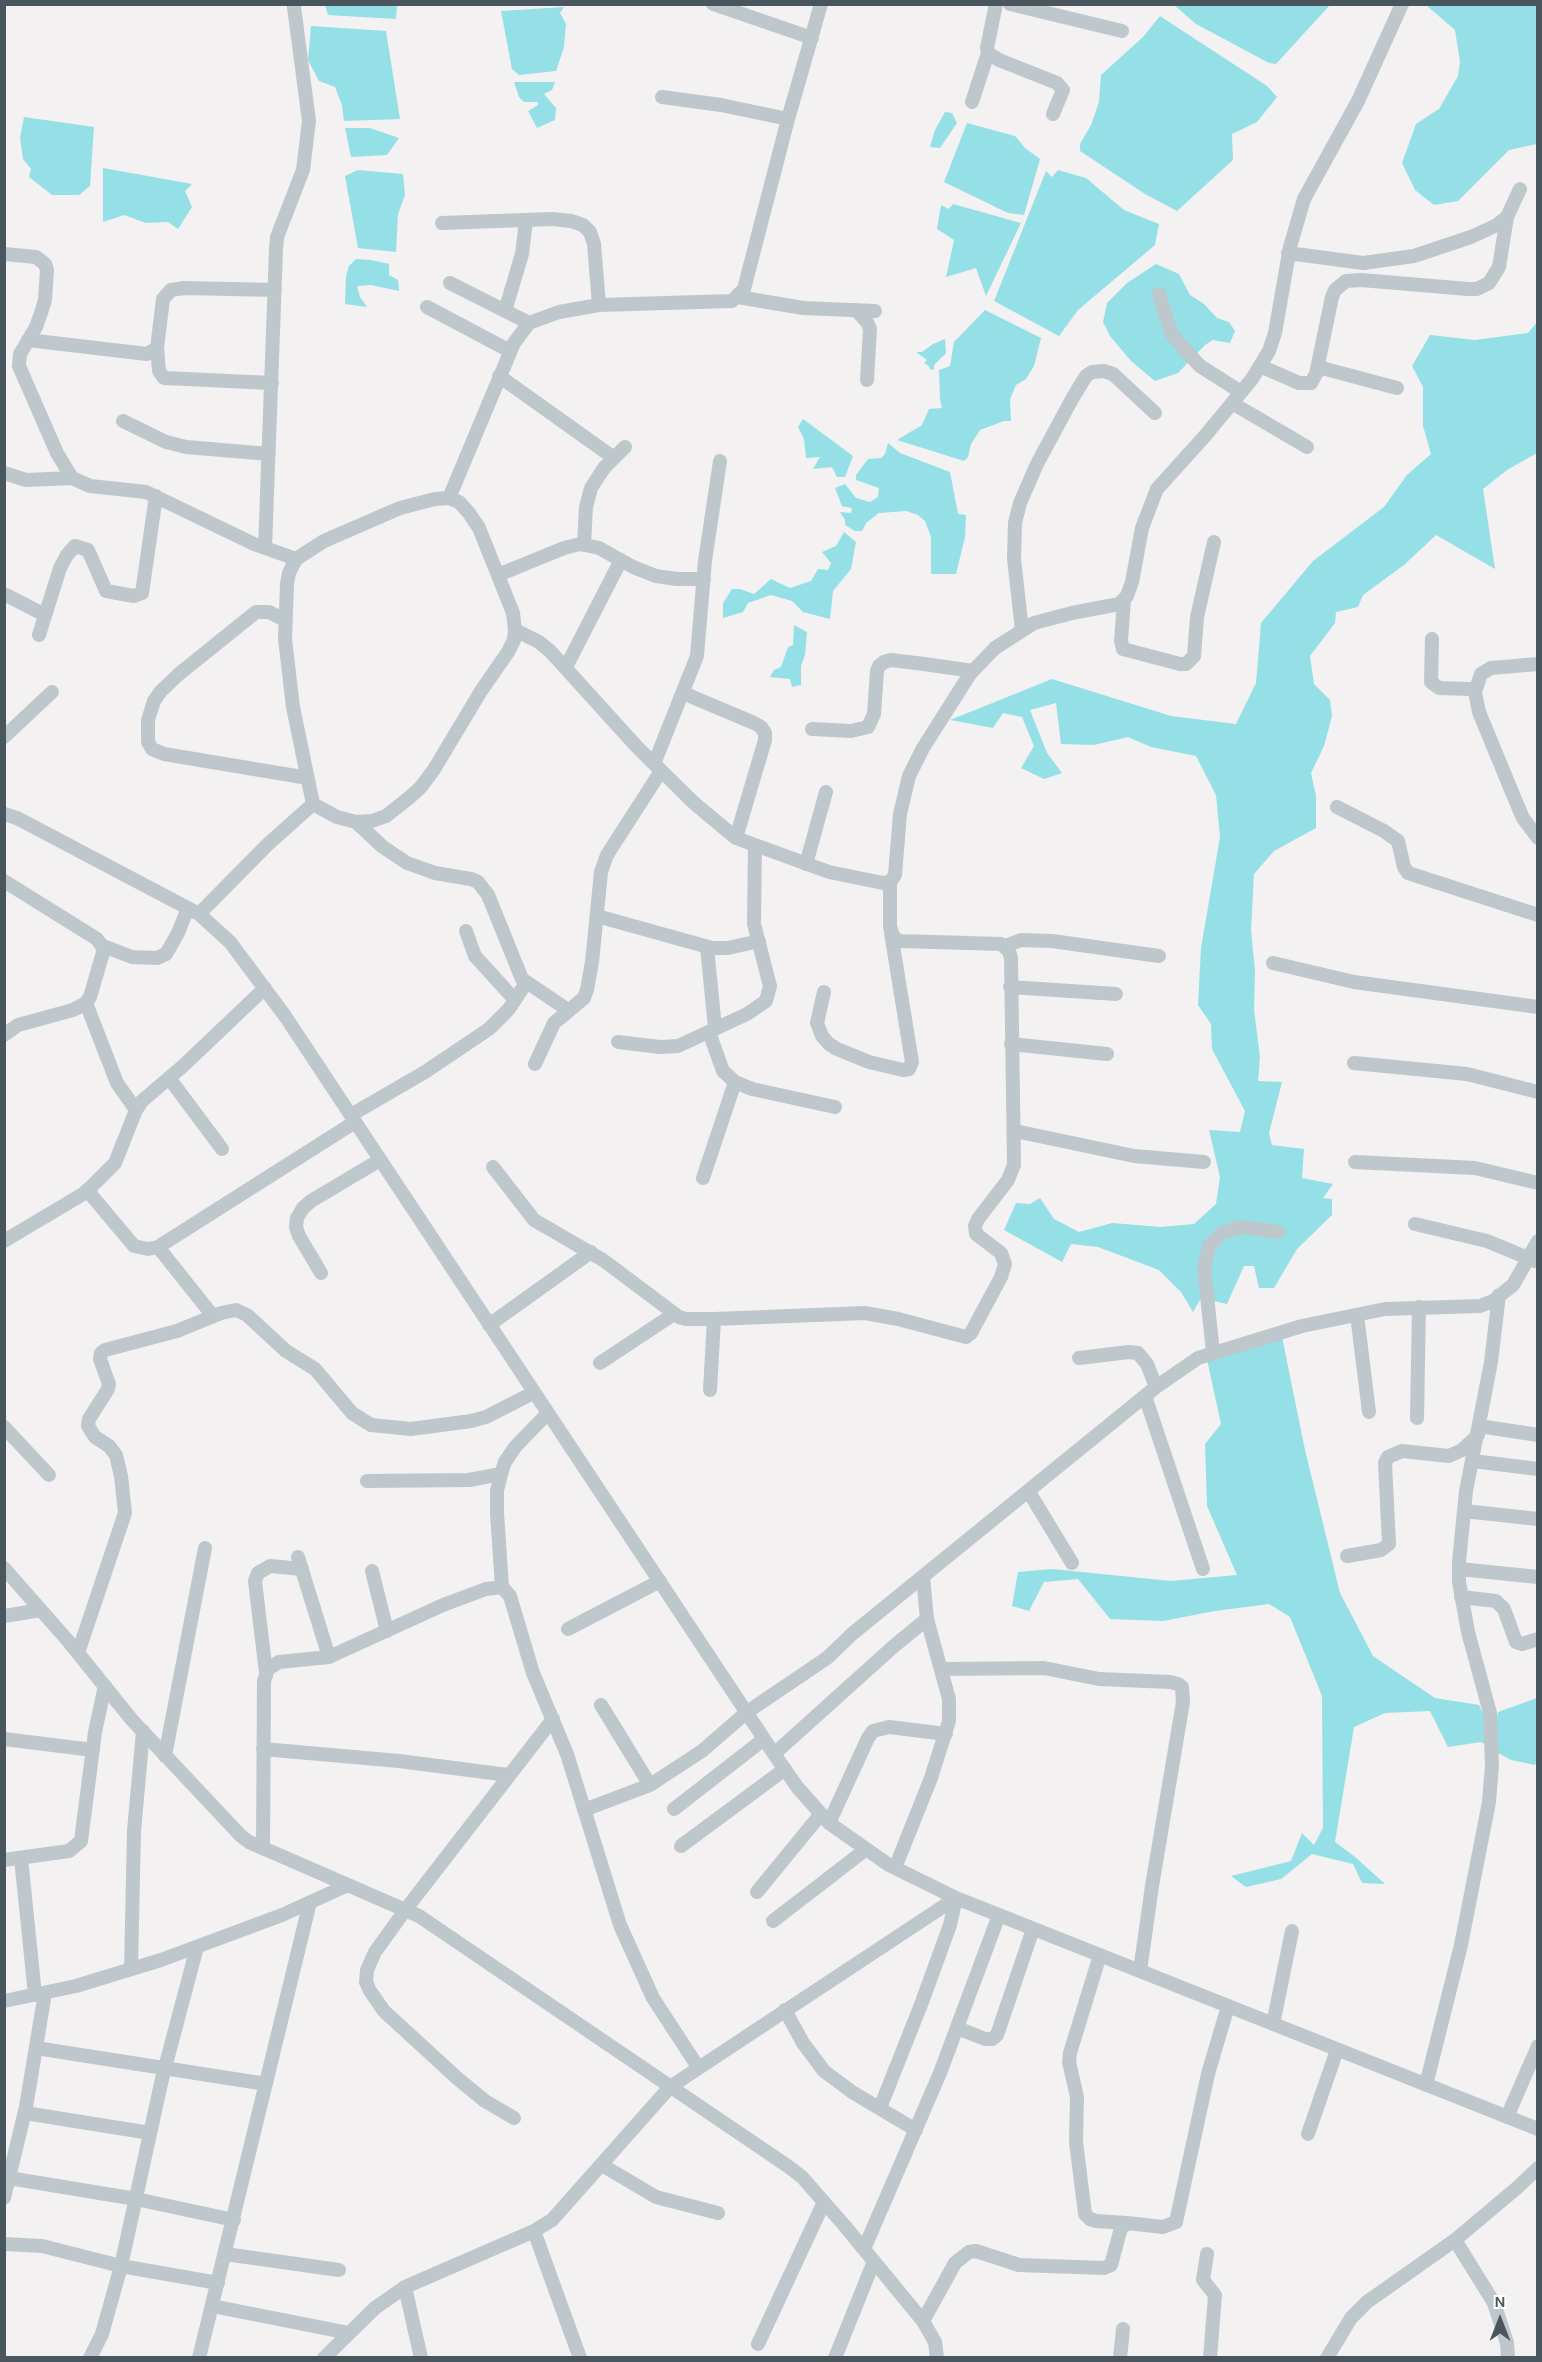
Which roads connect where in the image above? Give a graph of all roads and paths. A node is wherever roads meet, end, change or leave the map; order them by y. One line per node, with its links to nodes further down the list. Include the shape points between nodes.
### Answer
1 (713, 4): 8 (street)
2 (822, 4): 8 (street)
3 (996, 4): 9 (street)
4 (1010, 4): 7 (street)
5 (1402, 4): 18 (street, via 1358,101 1304,199)
6 (294, 7): 21 (street, via 309,121 303,170 277,237)
7 (1122, 31)
8 (812, 38): 13 (street)
9 (988, 54): 11 (street); 12 (street, via 1057,83 1062,95)
10 (662, 97): 13 (street)
11 (972, 102)
12 (1053, 114)
13 (788, 119): 23 (street, via 747,283)
14 (1520, 189): 15 (street)
15 (1507, 217): 18 (street, via 1471,237 1414,256 1351,263); 34 (street, via 1497,272 1489,283 1477,289 1361,280 1340,285 1332,297)
16 (526, 221): 17 (street); 24 (street, via 571,221 590,232); 27 (street, via 522,254)
17 (442, 223)
18 (1288, 253): 33 (street, via 1275,333)
19 (4, 254): 30 (street, via 36,257 47,270 43,306)
20 (450, 283): 27 (street)
21 (275, 290): 31 (street, via 171,290 163,299); 37 (street)
22 (1159, 294): 39 (street, via 1171,333 1180,344 1200,366)
23 (738, 297): 24 (street, via 724,302); 26 (street, via 803,308)
24 (599, 305): 29 (street, via 559,312)
25 (427, 307): 32 (street)
26 (856, 310): 28 (street); 36 (street, via 870,329)
27 (505, 311): 29 (street)
28 (875, 311)
29 (530, 323): 32 (street)
30 (28, 340): 31 (street, via 142,353); 49 (street, via 20,354 21,373)
31 (156, 348): 37 (street, via 159,371 164,378)
32 (510, 351): 35 (street)
33 (1260, 366): 34 (street, via 1305,384 1314,379); 39 (street)
34 (1318, 367): 38 (street)
35 (499, 376): 46 (street); 51 (street)
36 (867, 380)
37 (272, 382): 45 (street)
38 (1396, 388)
39 (1241, 392): 40 (street)
40 (1232, 403): 44 (street); 60 (street, via 1153,497 1142,528 1131,589)
41 (1155, 413): 64 (street, via 1113,374 1104,371 1086,376 1071,399 1037,464 1015,523 1014,559)
42 (123, 421): 45 (street, via 160,440 186,447)
43 (625, 447): 46 (street)
44 (1307, 447)
45 (269, 454): 54 (street)
46 (614, 458): 53 (street, via 591,488)
47 (720, 461): 58 (street)
48 (4, 474): 49 (street, via 26,480)
49 (72, 477): 50 (street, via 90,486)
50 (156, 496): 54 (street); 61 (street, via 142,593 134,596 106,591 88,550 75,546 63,561)
51 (449, 498): 55 (street, via 400,508 324,541); 57 (street, via 459,502 474,520)
52 (1214, 542): 60 (street, via 1197,617 1194,656 1186,664 1123,650)
53 (584, 544): 56 (street); 57 (street, via 564,548)
54 (265, 548): 55 (street)
55 (296, 558): 62 (street, via 289,573)
56 (621, 560): 58 (street, via 657,576); 68 (street)
57 (498, 575): 63 (street)
58 (704, 579): 72 (street, via 699,647)
59 (4, 594): 61 (street)
60 (1124, 600): 64 (street, via 1104,608 1050,618)
61 (45, 615): 65 (street)
62 (285, 620): 76 (street, via 293,706); 76 (street, via 269,612 256,612 179,674 154,701 148,720 148,742 152,749 164,754)
63 (516, 630): 68 (street, via 539,642); 81 (street, via 508,652 420,788 386,816)
64 (1022, 630): 69 (street, via 995,648)
65 (39, 635)
66 (1432, 639): 71 (street, via 1430,675 1434,687)
67 (1538, 664): 71 (street, via 1491,668 1481,674)
68 (566, 667): 75 (street)
69 (973, 671): 73 (street, via 884,662 877,671 874,714 868,727 851,731); 87 (street, via 909,776 900,814 895,875)
70 (52, 692): 74 (street)
71 (1475, 692): 83 (street, via 1479,712 1523,818)
72 (683, 693): 75 (street); 82 (street, via 754,723 765,733)
73 (812, 729)
74 (4, 737)
75 (658, 767): 82 (street); 90 (street, via 607,855 601,872)
76 (308, 778): 78 (street)
77 (826, 792): 85 (street)
78 (314, 804): 81 (street); 88 (street)
79 (1337, 807): 89 (street, via 1398,841 1404,867 1416,877)
80 (4, 814): 88 (street)
81 (356, 822): 99 (street, via 407,863 471,879 483,887)
82 (736, 838): 84 (street)
83 (1538, 838)
84 (755, 846): 85 (street); 93 (street, via 754,912)
85 (806, 864): 87 (street, via 853,878)
86 (4, 881): 94 (street)
87 (890, 882): 92 (street)
88 (194, 911): 94 (street, via 166,954 157,958 132,957); 101 (street, via 230,942)
89 (1538, 915)
90 (597, 916): 96 (street); 107 (street, via 587,990 584,998)
91 (466, 930): 104 (street, via 476,956)
92 (891, 933): 95 (street, via 900,941); 102 (street, via 912,1062 909,1069 869,1062 829,1044 817,1023)
93 (759, 941): 96 (street, via 728,948); 108 (street, via 770,986 766,1001)
94 (103, 946): 105 (street)
95 (1005, 946): 97 (street, via 1021,940 1052,941); 100 (street, via 1011,958)
96 (707, 947): 108 (street)
97 (1159, 956)
98 (1273, 963): 106 (street, via 1354,982)
99 (526, 983): 104 (street); 107 (street)
100 (1010, 987): 103 (street); 111 (street)
101 (265, 988): 115 (street); 120 (street)
102 (824, 992)
103 (1116, 994)
104 (515, 1000): 120 (street, via 489,1029)
105 (86, 1003): 109 (street, via 18,1025); 119 (street, via 117,1083)
106 (1538, 1007)
107 (568, 1010): 114 (street, via 550,1029)
108 (712, 1030): 110 (street, via 673,1047); 116 (street, via 723,1071)
109 (4, 1035)
110 (618, 1042)
111 (1011, 1044): 112 (street); 121 (street)
112 (1107, 1054)
113 (1354, 1063): 117 (street, via 1467,1074)
114 (535, 1064)
115 (169, 1078): 119 (street); 122 (street)
116 (735, 1082): 118 (street); 127 (street)
117 (1538, 1092)
118 (835, 1107)
119 (136, 1110): 129 (street, via 115,1163)
120 (353, 1119): 123 (street); 134 (street)
121 (1015, 1131): 124 (street, via 1134,1156); 143 (street, via 1012,1175 976,1222 976,1234 1002,1253 1004,1270 966,1337 865,1313)
122 (222, 1149)
123 (380, 1160): 137 (street, via 303,1208 297,1218 296,1227); 144 (street)
124 (1204, 1162)
125 (1355, 1162): 128 (street, via 1475,1168)
126 (494, 1167): 135 (street, via 534,1220)
127 (703, 1178)
128 (1538, 1183)
129 (87, 1190): 132 (street); 134 (street, via 134,1246)
130 (1414, 1224): 136 (street, via 1487,1241)
131 (1278, 1232): 145 (street, via 1240,1227 1222,1233 1209,1246 1204,1269)
132 (4, 1241)
133 (1538, 1241): 136 (street)
134 (158, 1247): 142 (street)
135 (591, 1252): 140 (street); 144 (street)
136 (1533, 1260): 138 (street, via 1513,1285)
137 (321, 1273)
138 (1499, 1295): 139 (street, via 1480,1306); 155 (street, via 1495,1343)
139 (1419, 1307): 141 (street); 153 (street)
140 (674, 1314): 143 (street, via 686,1319); 147 (street)
141 (1357, 1315): 145 (street); 151 (street)
142 (213, 1316): 150 (street, via 230,1310 243,1312 283,1349 315,1369 352,1413 371,1425 411,1430 471,1421); 183 (street, via 101,1353 109,1384 88,1426 116,1455 125,1505)
143 (714, 1319): 148 (street)
144 (489, 1325): 150 (street)
145 (1212, 1352): 149 (street)
146 (1079, 1358): 149 (street, via 1138,1353 1147,1364)
147 (600, 1363)
148 (710, 1390)
149 (1150, 1392): 162 (street); 169 (street)
150 (533, 1393): 152 (street)
151 (1369, 1412)
152 (547, 1414): 159 (street, via 515,1447); 174 (street)
153 (1417, 1418)
154 (4, 1427): 160 (street)
155 (1479, 1431): 156 (street); 157 (street); 166 (street, via 1462,1450 1449,1456 1402,1451 1388,1457 1385,1463 1389,1544 1381,1550)
156 (1538, 1435)
157 (1473, 1461): 158 (street); 163 (street)
158 (1538, 1469)
159 (501, 1474): 161 (street, via 469,1480); 175 (street, via 498,1513)
160 (49, 1475)
161 (367, 1481)
162 (1029, 1492): 167 (street); 172 (street)
163 (1464, 1511): 164 (street); 170 (street)
164 (1538, 1519)
165 (205, 1548): 198 (street)
166 (1347, 1556)
167 (1071, 1563)
168 (4, 1568): 177 (street)
169 (1203, 1569)
170 (1459, 1569): 173 (street); 176 (street)
171 (372, 1571): 181 (street)
172 (923, 1577): 179 (street); 189 (street, via 827,1658)
173 (1538, 1577)
174 (660, 1581): 180 (street); 189 (street)
175 (502, 1587): 181 (street, via 443,1605); 190 (street, via 510,1596 533,1674)
176 (1461, 1597): 182 (street, via 1496,1601 1504,1609 1516,1642); 236 (street, via 1490,1713 1491,1784 1461,1945)
177 (41, 1610): 178 (street); 183 (street)
178 (4, 1616)
179 (927, 1619): 185 (street); 197 (street)
180 (567, 1629)
181 (387, 1631): 184 (street)
182 (1538, 1639)
183 (78, 1653): 187 (street)
184 (329, 1657): 186 (street, via 279,1662); 186 (street, via 300,1563 270,1566 258,1573 255,1581)
185 (941, 1669): 192 (street, via 950,1699); 223 (street, via 1044,1668 1099,1679 1170,1682 1182,1687 1183,1702)
186 (266, 1673): 195 (street)
187 (105, 1686): 191 (street); 196 (street)
188 (601, 1705): 201 (street)
189 (747, 1712): 194 (street); 201 (street, via 702,1751)
190 (553, 1719): 200 (street); 203 (street)
191 (143, 1731): 198 (street); 222 (street, via 134,1831)
192 (946, 1734): 204 (street, via 889,1727 873,1731); 210 (street)
193 (4, 1739): 196 (street)
194 (764, 1739): 197 (street); 202 (street)
195 (264, 1749): 200 (street); 206 (street)
196 (93, 1750): 208 (street, via 81,1840 69,1851)
197 (774, 1754): 199 (street)
198 (165, 1756): 206 (street, via 234,1829)
199 (785, 1769): 204 (street); 205 (street)
200 (508, 1775): 215 (street)
201 (650, 1785): 203 (street)
202 (674, 1809)
203 (584, 1810): 233 (street, via 615,1914 636,1963 653,1998)
204 (824, 1819): 207 (street); 212 (street)
205 (681, 1846)
206 (264, 1848): 211 (street)
207 (865, 1850): 210 (street); 217 (street)
208 (21, 1858): 209 (street); 224 (street)
209 (4, 1860)
210 (895, 1868): 213 (street)
211 (348, 1885): 214 (street); 215 (street)
212 (757, 1892)
213 (956, 1898): 216 (street); 227 (street); 238 (street, via 950,1925)
214 (310, 1902): 220 (street); 235 (street)
215 (406, 1909): 237 (street, via 434,1924); 241 (street, via 369,1964 366,1982 370,1991 384,2011 457,2079)
216 (999, 1915): 218 (street); 229 (street)
217 (773, 1920)
218 (1033, 1929): 221 (street); 229 (street, via 997,2035 985,2039)
219 (1292, 1932): 228 (street)
220 (198, 1947): 222 (street); 234 (street)
221 (1100, 1955): 223 (street); 254 (street, via 1070,2053 1078,2104 1076,2142 1085,2214 1096,2221)
222 (131, 1969): 224 (street)
223 (1140, 1971): 226 (street)
224 (40, 1994): 225 (street); 231 (street)
225 (4, 2001)
226 (1228, 2006): 228 (street); 254 (street, via 1198,2118 1179,2218 1162,2226)
227 (785, 2010): 233 (street); 238 (street, via 824,2071)
228 (1273, 2024): 232 (street)
229 (957, 2028): 243 (street)
230 (1538, 2046): 240 (street)
231 (36, 2048): 234 (street); 239 (street)
232 (1337, 2049): 236 (street); 245 (street)
233 (698, 2067): 237 (street)
234 (165, 2068): 235 (street); 244 (street)
235 (266, 2084): 253 (street)
236 (1426, 2085): 240 (street)
237 (670, 2087): 246 (street); 251 (street, via 789,2167)
238 (880, 2108): 243 (street)
239 (25, 2113): 244 (street); 248 (street)
240 (1507, 2117): 242 (street)
241 (514, 2118)
242 (1538, 2129)
243 (916, 2130): 258 (street)
244 (150, 2133): 250 (street)
245 (1308, 2134)
246 (602, 2165): 252 (street, via 656,2197); 255 (street, via 552,2220)
247 (1538, 2168): 256 (street)
248 (9, 2178): 249 (street); 250 (street)
249 (4, 2198)
250 (136, 2199): 253 (street); 262 (street)
251 (824, 2202): 258 (street); 270 (street)
252 (718, 2213)
253 (234, 2220): 259 (street)
254 (1127, 2223): 267 (street, via 1121,2228 1111,2265 1104,2268 1018,2265 969,2252 955,2263)
255 (534, 2230): 265 (street); 275 (street)
256 (1455, 2240): 280 (street, via 1367,2302 1351,2318); 281 (street, via 1494,2303)
257 (4, 2244): 262 (street, via 42,2246)
258 (864, 2249): 261 (street)
259 (225, 2254): 263 (street); 264 (street)
260 (1207, 2254): 279 (street, via 1203,2280 1215,2295)
261 (874, 2261): 267 (street); 276 (street)
262 (121, 2266): 264 (street); 271 (street, via 102,2334)
263 (339, 2270)
264 (218, 2283): 266 (street)
265 (405, 2287): 269 (street); 274 (street)
266 (212, 2306): 269 (street); 272 (street)
267 (923, 2321): 277 (street, via 935,2342)
268 (1123, 2329): 278 (street)
269 (349, 2333): 273 (street)
270 (758, 2344)
271 (90, 2358)
272 (199, 2358)
273 (324, 2358)
274 (420, 2358)
275 (580, 2358)
276 (835, 2358)
277 (937, 2358)
278 (1120, 2358)
279 (1210, 2358)
280 (1327, 2358)
281 (1508, 2358)

